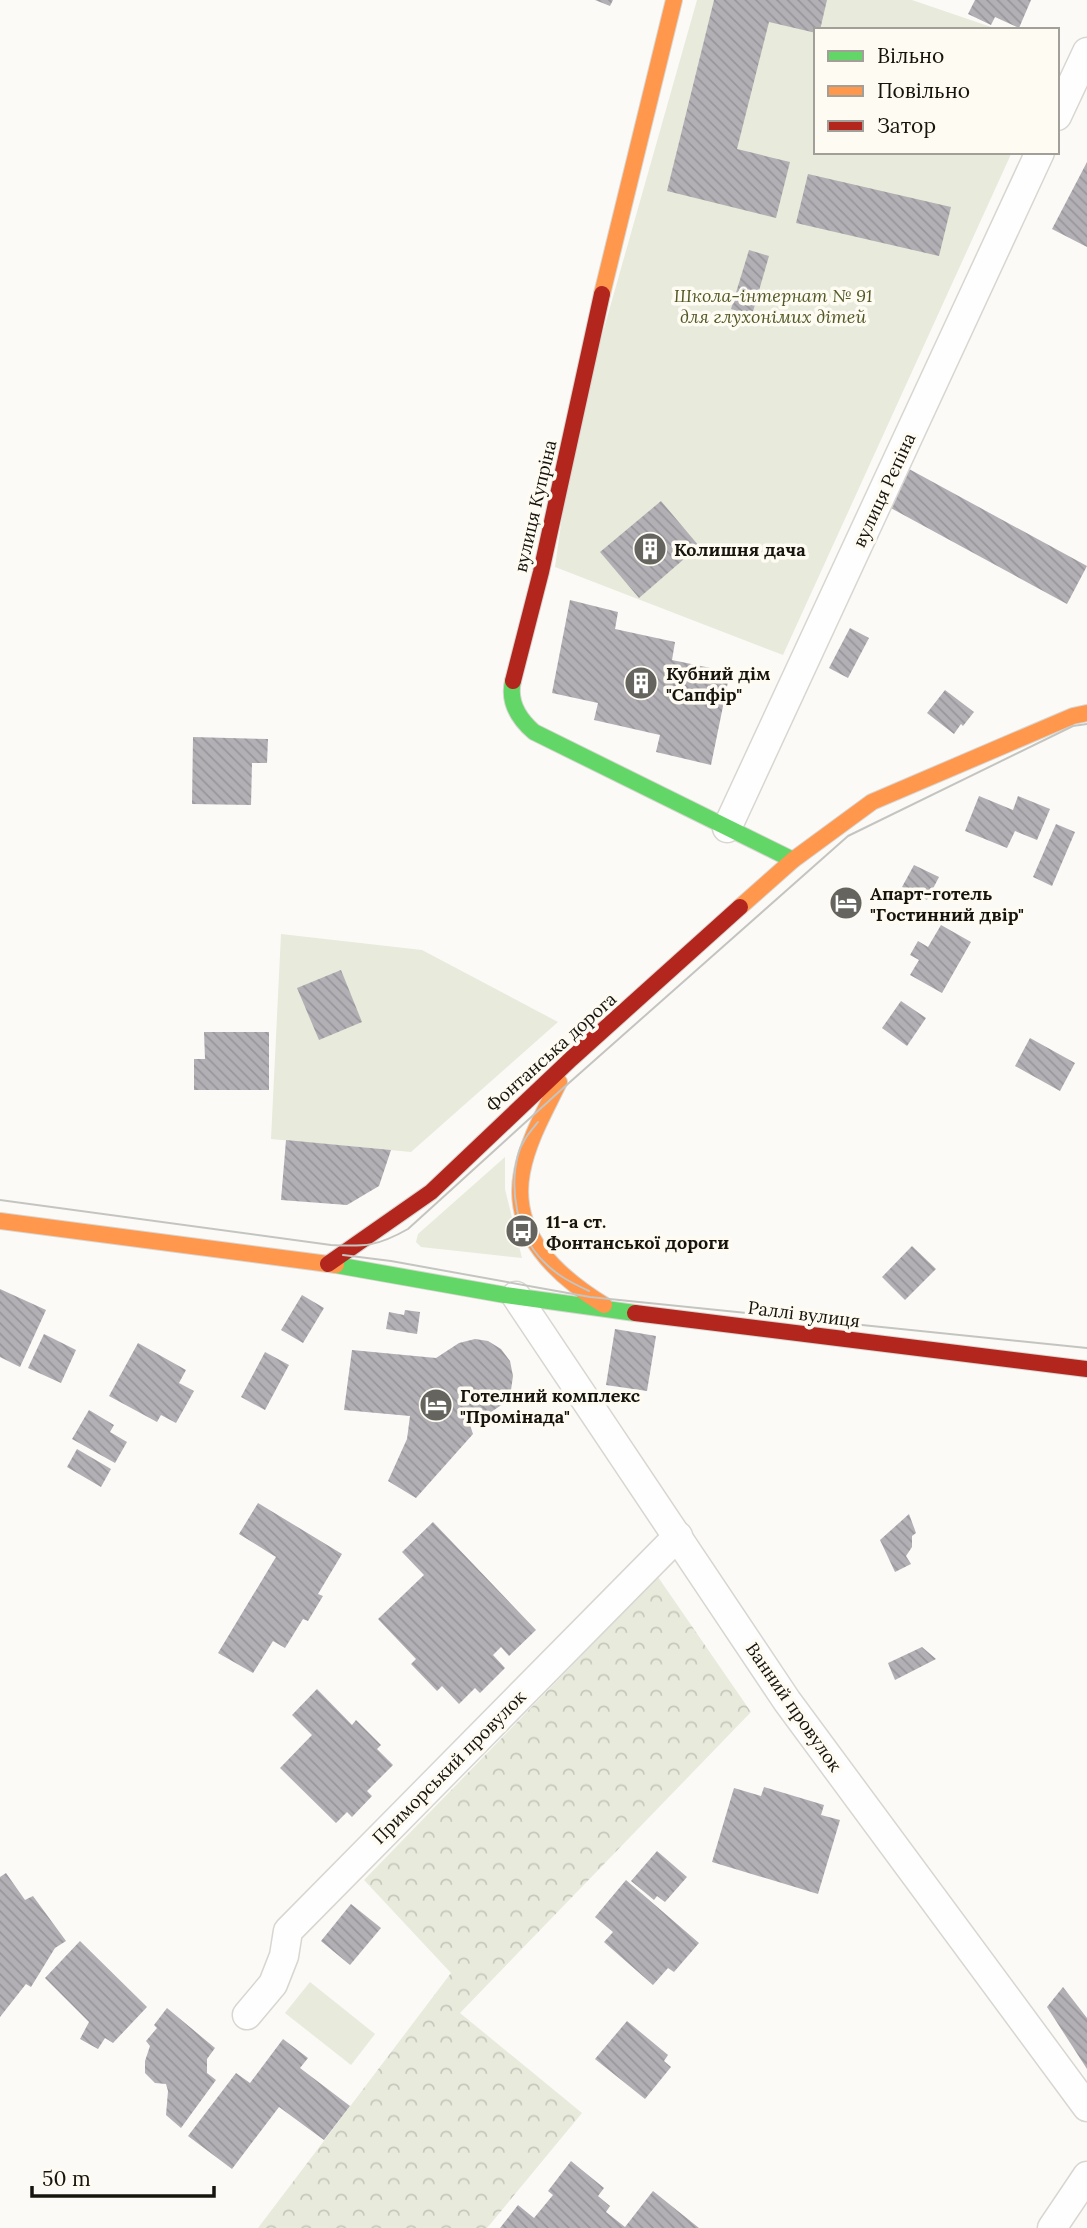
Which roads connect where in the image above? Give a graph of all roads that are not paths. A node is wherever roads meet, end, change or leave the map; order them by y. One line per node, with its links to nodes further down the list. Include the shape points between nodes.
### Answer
1 (674, 0): 6 (main road, вулиця Купріна, via 511,690 517,714 534,732)
2 (1087, 52): 3 (street)
3 (1059, 112)
4 (1039, 154): 6 (street, вулиця Рєпіна)
5 (1087, 713): 7 (main road, Фонтанська дорога, via 872,802)
6 (727, 828): 7 (main road, вулиця Купріна)
7 (793, 860): 8 (main road, Фонтанська дорога)
8 (572, 1059): 10 (main road, Фонтанська дорога, via 432,1192); 12 (main road, via 530,1141 521,1174 526,1228 555,1270)
9 (0, 1221): 10 (main road)
10 (328, 1264): 11 (main road, Раллі вулиця)
11 (516, 1296): 12 (main road, Раллі вулиця); 14 (street, Ванний провулок)
12 (613, 1310): 13 (main road, Раллі вулиця)
13 (1087, 1368)
14 (678, 1536): 15 (street, Приморський провулок, via 288,1931 273,1984); 16 (street, Ванний провулок, via 787,1701)
15 (247, 2015)
16 (1087, 2107)
17 (1087, 2176): 18 (street)
18 (1055, 2226)

